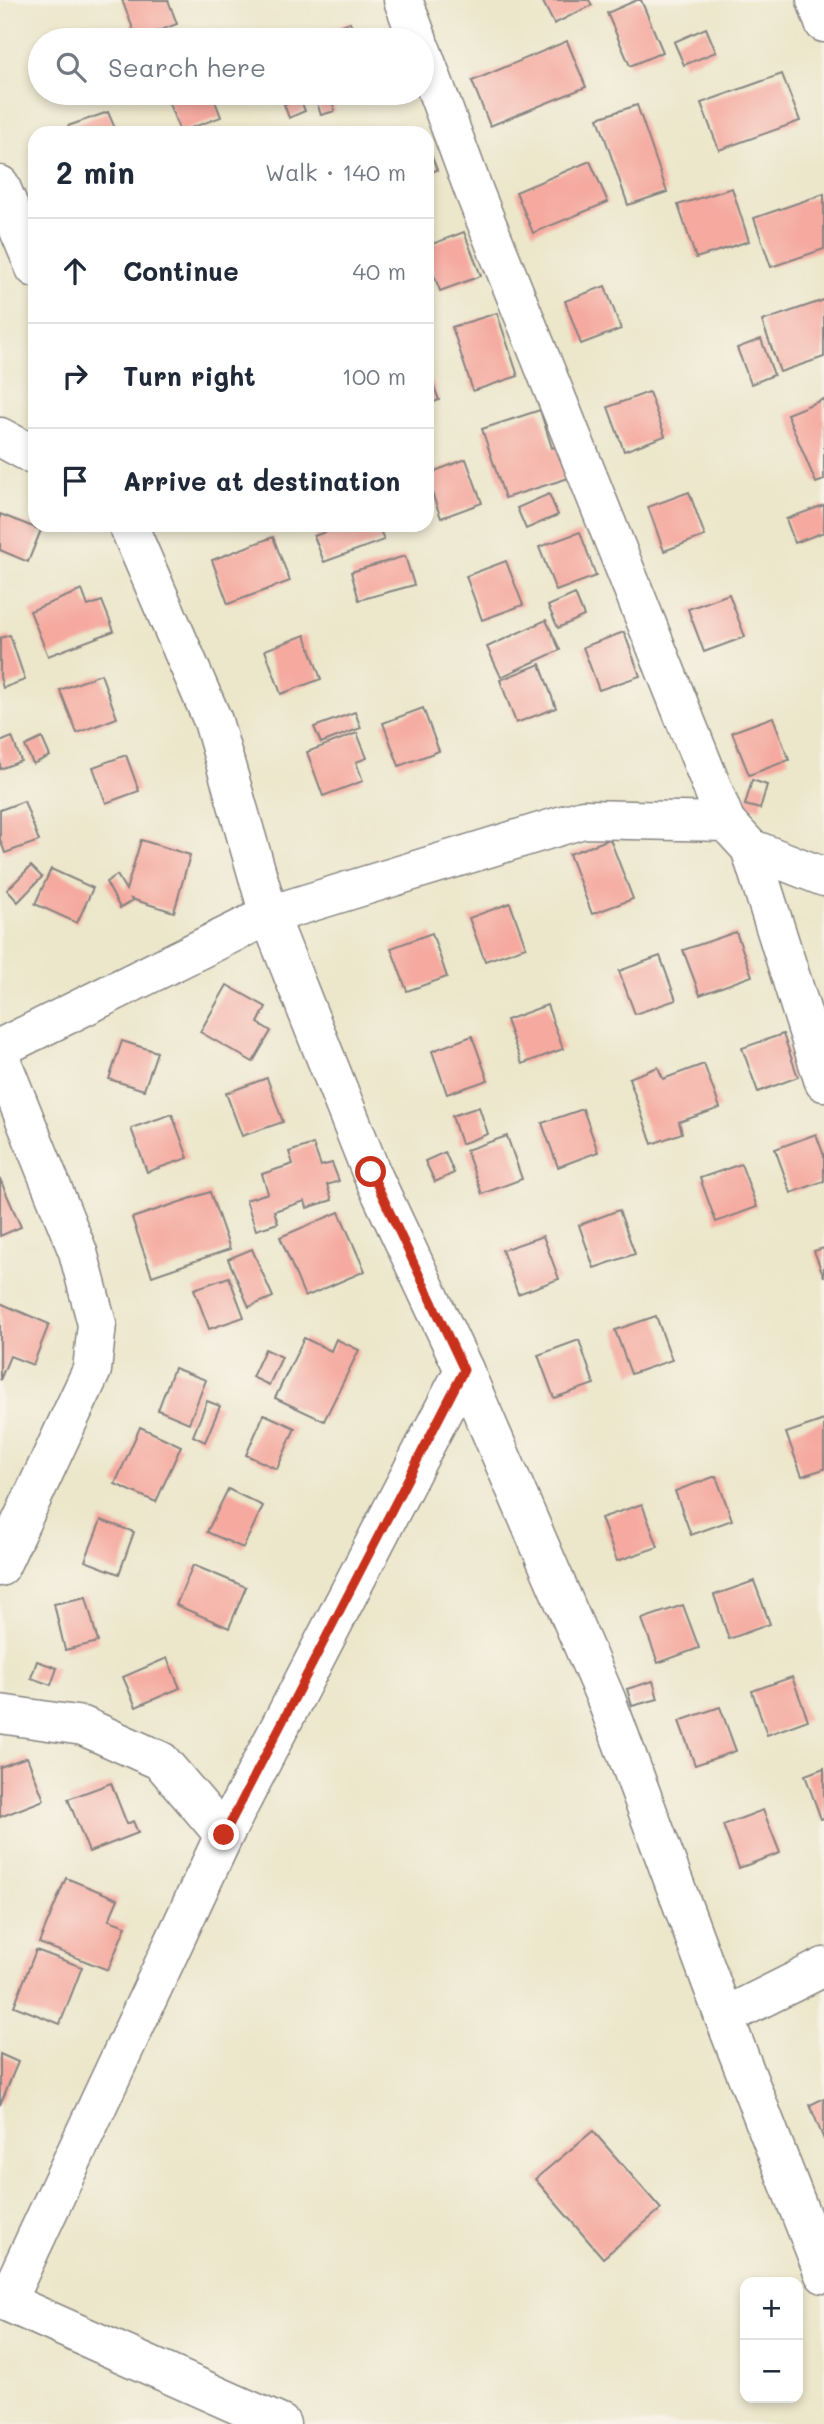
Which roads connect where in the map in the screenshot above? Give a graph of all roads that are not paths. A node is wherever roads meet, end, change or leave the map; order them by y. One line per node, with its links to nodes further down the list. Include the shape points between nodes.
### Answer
1 (403, 0): 4 (street)
2 (816, 0): 3 (street)
3 (824, 23)
4 (414, 28)
5 (434, 83): 11 (street)
6 (5, 217): 7 (street)
7 (28, 256)
8 (0, 437): 9 (street)
9 (28, 452)
10 (131, 532): 13 (street, via 213,721)
11 (738, 835): 12 (street); 13 (street, via 583,819); 16 (street)
12 (824, 877)
13 (269, 915): 14 (street); 17 (street, via 371,1172)
14 (0, 1048)
15 (0, 1056): 18 (street, via 79,1252 97,1324 92,1370)
16 (824, 1082)
17 (464, 1370): 20 (street); 22 (street, via 606,1699)
18 (0, 1567)
19 (0, 1714): 20 (street, via 83,1726 161,1761)
20 (224, 1835): 24 (street)
21 (824, 1967): 22 (street)
22 (724, 2017): 23 (street)
23 (824, 2274)
24 (3, 2300): 25 (street)
25 (281, 2424)

